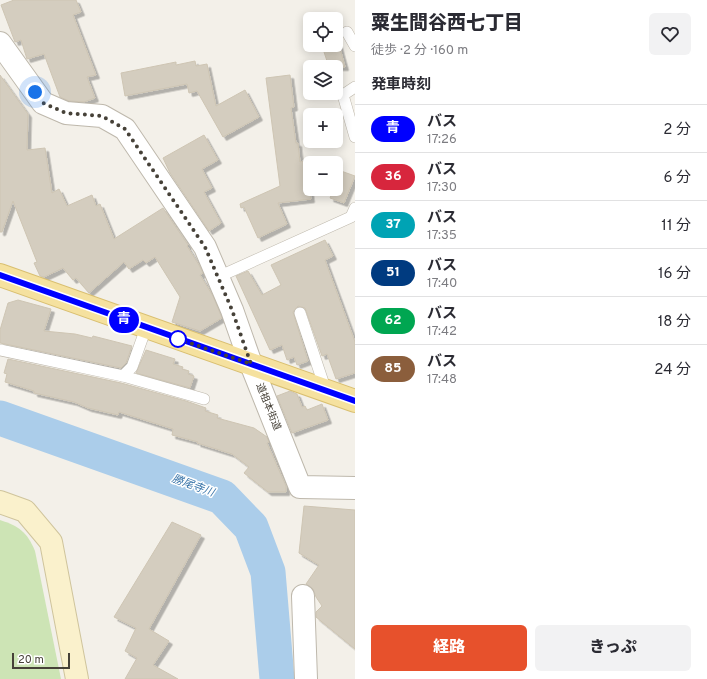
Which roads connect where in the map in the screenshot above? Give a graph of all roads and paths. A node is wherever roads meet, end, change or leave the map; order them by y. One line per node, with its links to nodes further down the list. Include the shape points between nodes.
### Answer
1 (347, 32): 3 (lane)
2 (0, 43): 8 (street, 道祖本街道, via 43,103 66,113 102,116 125,129 205,247)
3 (355, 46)
4 (355, 87): 5 (lane, via 343,95)
5 (355, 136)
6 (355, 208): 8 (lane, via 351,217)
7 (0, 276): 10 (main road)
8 (218, 277): 12 (street, 道祖本街道)
9 (300, 313): 14 (lane)
10 (146, 328): 12 (main road); 13 (lane, via 132,367)
11 (0, 350): 13 (lane)
12 (251, 364): 14 (main road); 17 (street, 道祖本街道, via 300,487)
13 (123, 376): 15 (lane)
14 (326, 390): 16 (main road)
15 (204, 399)
16 (355, 401)
17 (355, 488)
18 (0, 502): 20 (street, via 26,512 51,542)
19 (303, 596): 21 (street)
20 (77, 679)
21 (306, 679)

